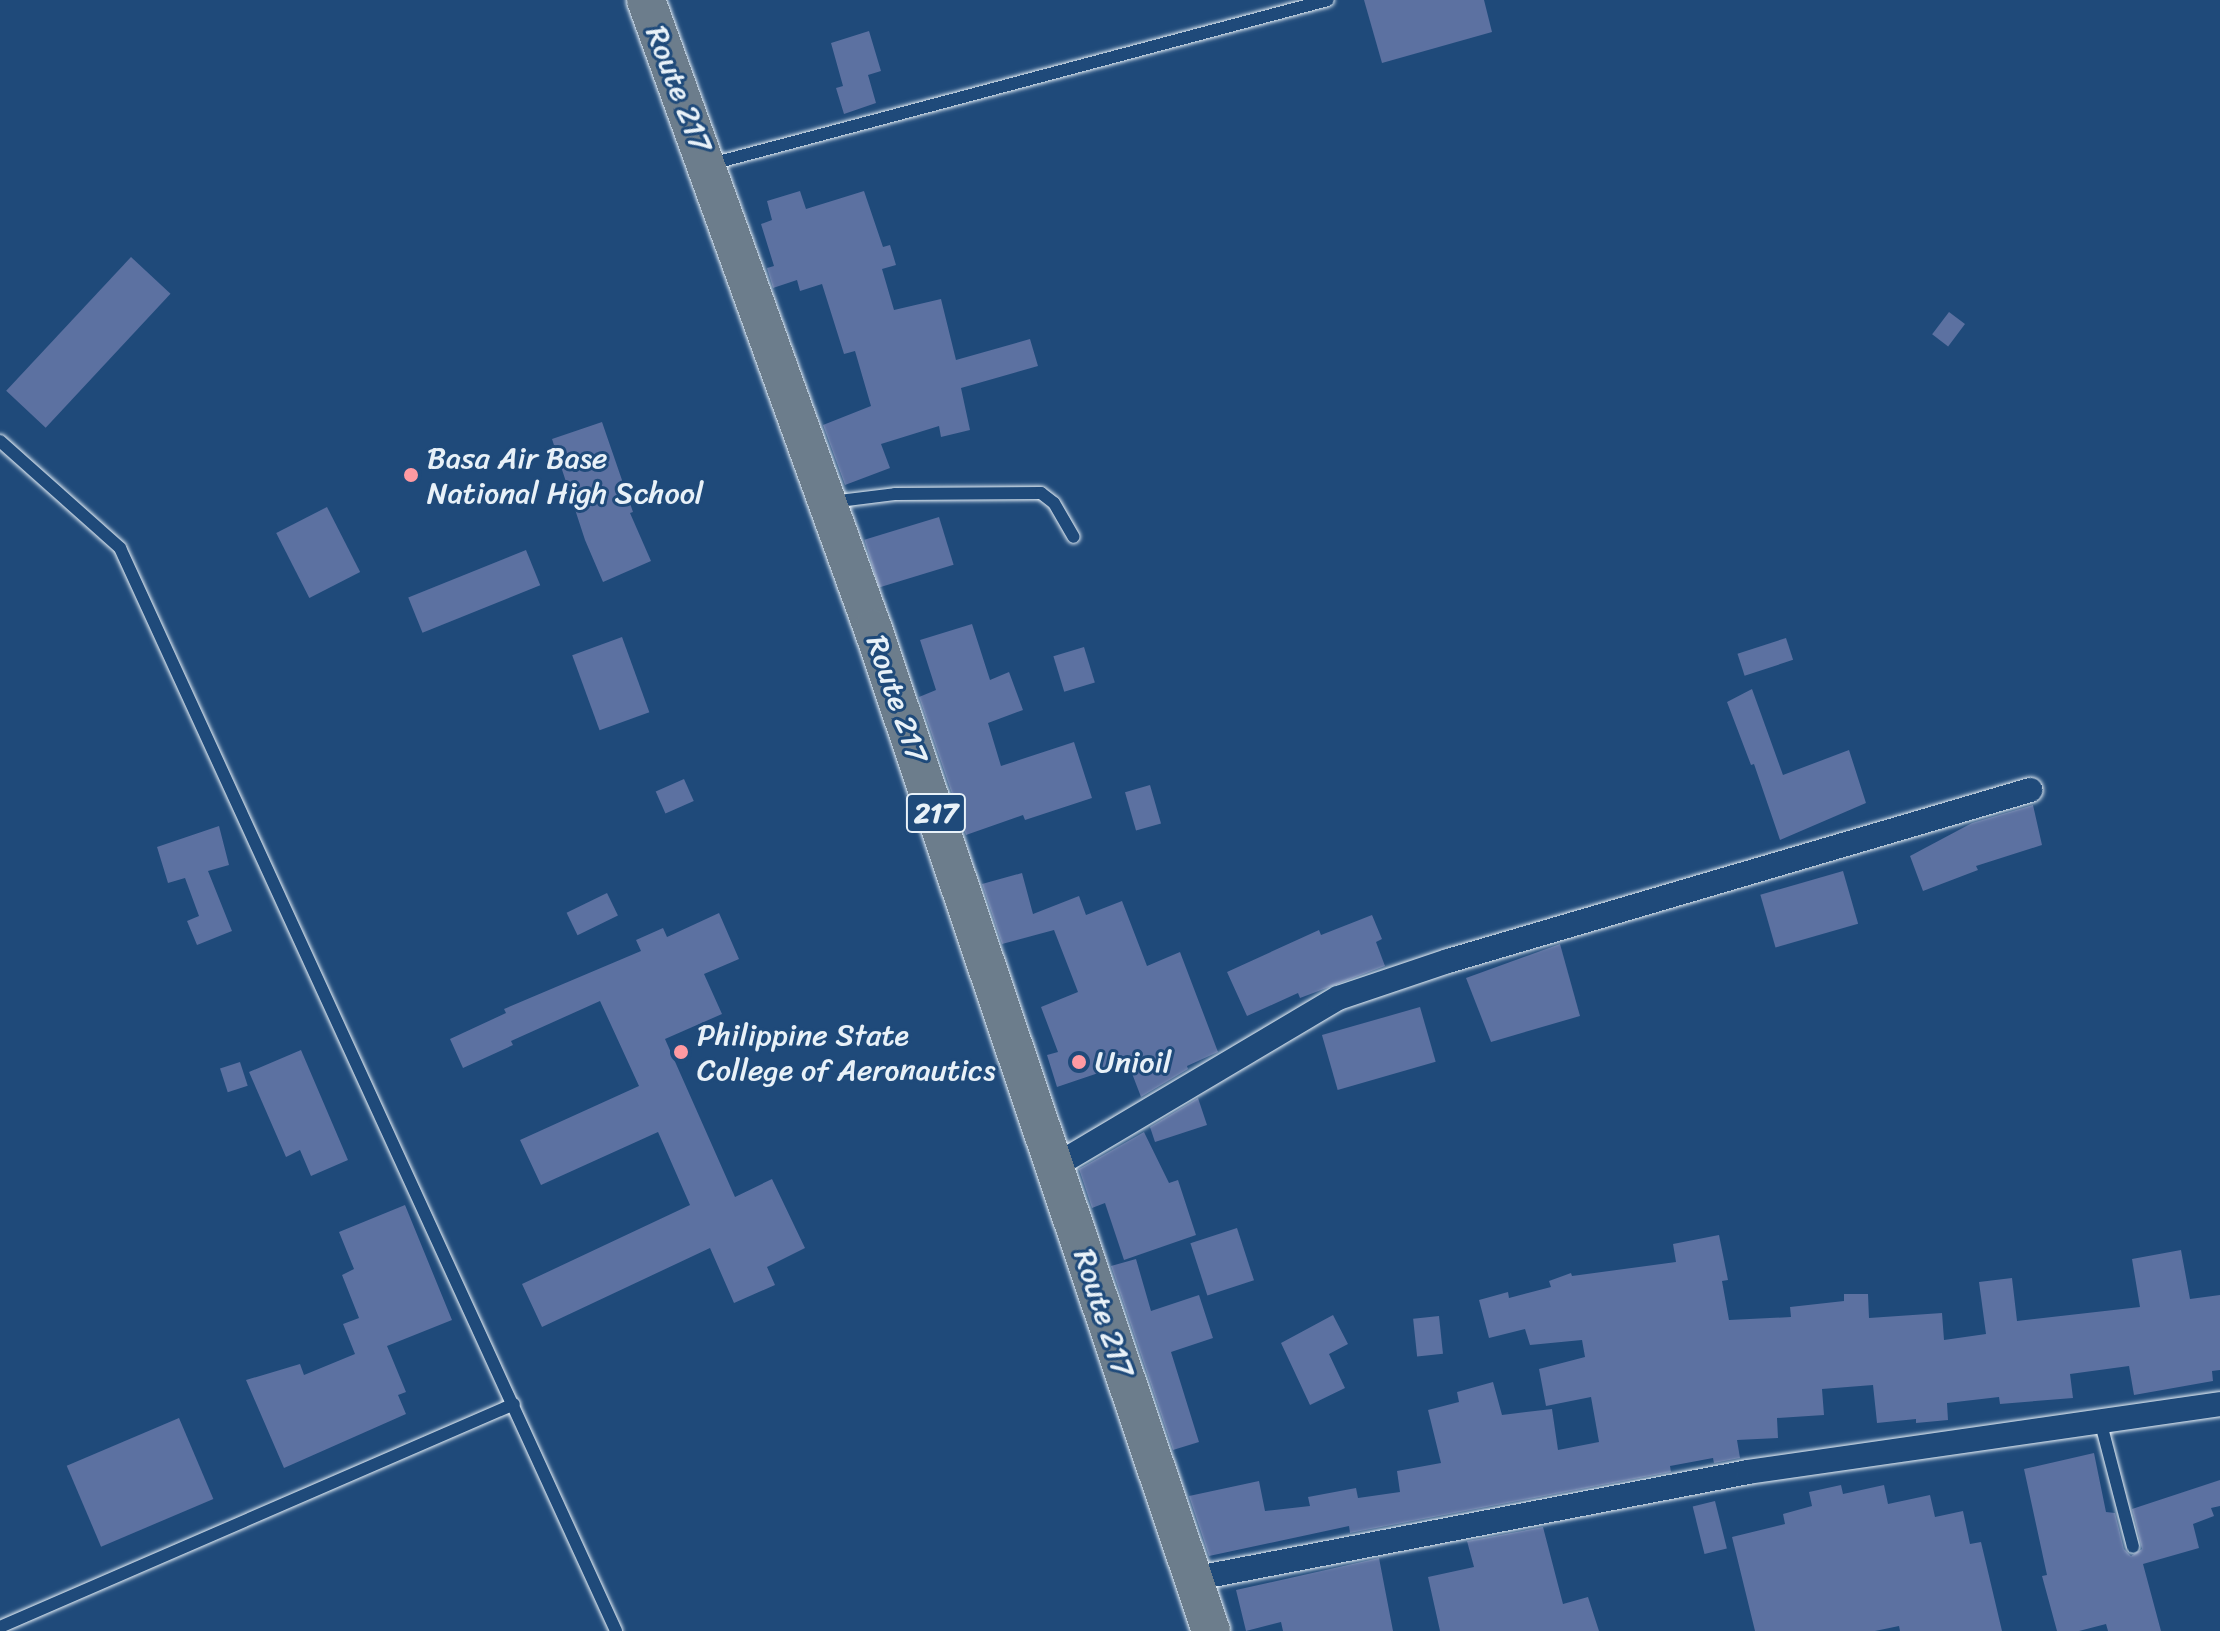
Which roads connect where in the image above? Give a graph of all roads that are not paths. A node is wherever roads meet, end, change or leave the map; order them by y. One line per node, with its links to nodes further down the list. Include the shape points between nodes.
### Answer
1 (646, 0): 3 (main road, Route 217 / 217)
2 (1328, 0): 3 (lane)
3 (708, 165): 5 (main road, Route 217 / 217)
4 (0, 441): 9 (lane, via 120,548)
5 (828, 503): 6 (lane, via 895,494 1041,493 1054,503); 8 (main road, Route 217 / 217)
6 (1074, 537)
7 (2030, 790): 8 (street, via 1338,998)
8 (1055, 1166): 13 (main road, Route 217 / 217)
9 (514, 1404): 14 (lane); 15 (lane)
10 (2220, 1404): 11 (street)
11 (2100, 1420): 12 (lane); 13 (street, via 1748,1472)
12 (2133, 1547)
13 (1192, 1579): 16 (main road, Route 217 / 217)
14 (0, 1627)
15 (616, 1631)
16 (1211, 1631)

